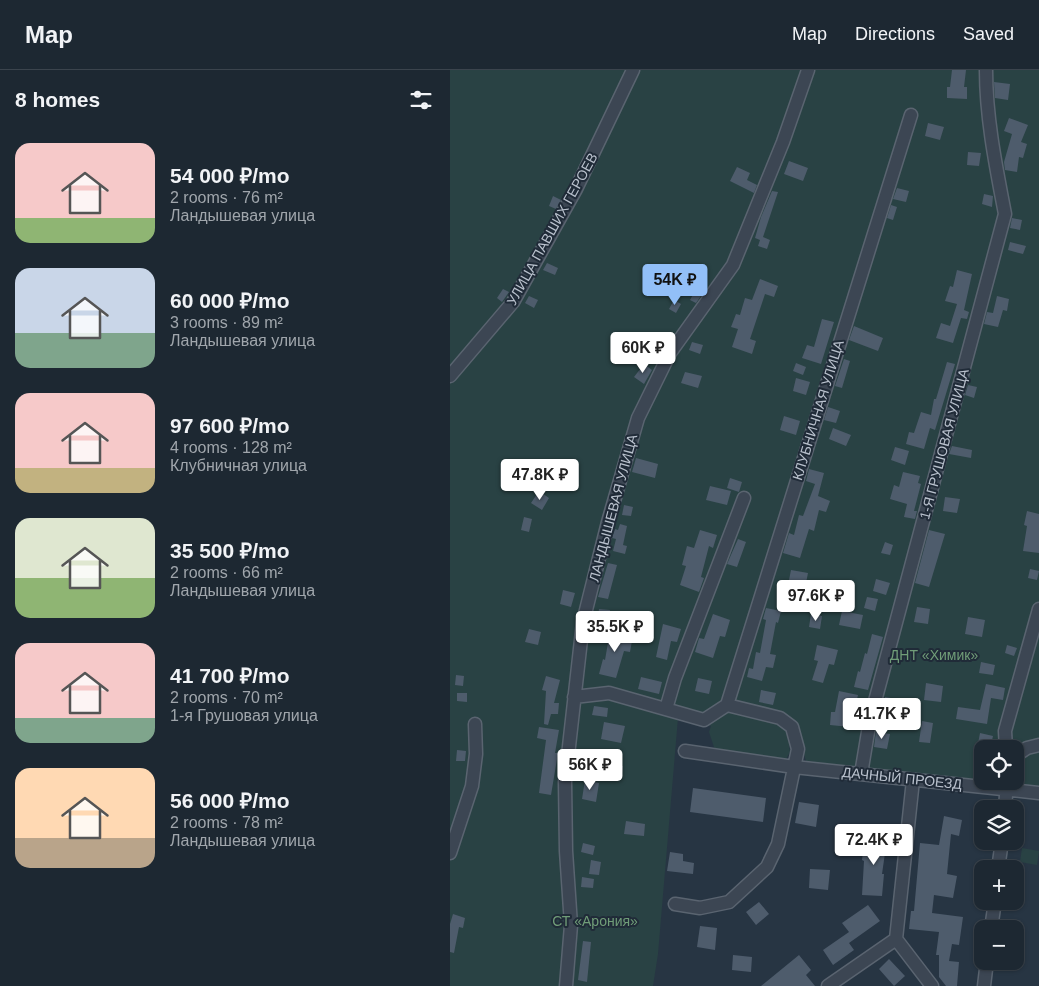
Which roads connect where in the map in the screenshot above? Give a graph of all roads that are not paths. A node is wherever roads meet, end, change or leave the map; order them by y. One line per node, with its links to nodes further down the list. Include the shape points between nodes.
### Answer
1 (633, 70): 5 (street, УЛИЦА ПАВШИХ ГЕРОЕВ, via 576,189 513,302)
2 (808, 70): 8 (street, ЛАНДЫШЕВАЯ УЛИЦА, via 733,265 670,353 638,418 583,622)
3 (986, 70): 17 (street, 1-Я ГРУШОВАЯ УЛИЦА, via 986,92 1005,214 870,720)
4 (911, 115): 9 (street, КЛУБНИЧНАЯ УЛИЦА)
5 (450, 376)
6 (744, 498): 10 (street)
7 (1039, 609): 12 (street)
8 (574, 697): 10 (street, via 608,693); 26 (street, ЛАНДЫШЕВАЯ УЛИЦА, via 565,782 571,925)
9 (727, 705): 10 (street, via 704,720); 16 (street, via 780,718 792,727 798,749)
10 (666, 709)
11 (475, 724): 22 (street, via 472,786)
12 (1005, 740)
13 (1039, 745): 14 (street)
14 (1024, 750)
15 (685, 751): 16 (street, ДАЧНЫЙ ПРОЕЗД)
16 (794, 767): 17 (street, ДАЧНЫЙ ПРОЕЗД); 23 (street, via 778,844 767,867 729,902 700,908)
17 (861, 774): 18 (street, ДАЧНЫЙ ПРОЕЗД)
18 (914, 780): 19 (street, ДАЧНЫЙ ПРОЕЗД); 24 (street)
19 (974, 783)
20 (1024, 789): 21 (street, ДАЧНЫЙ ПРОЕЗД)
21 (1039, 793)
22 (450, 853)
23 (675, 904)
24 (896, 938): 27 (street); 28 (street)
25 (986, 970): 29 (street)
26 (566, 986)
27 (828, 986)
28 (932, 986)
29 (984, 986)

